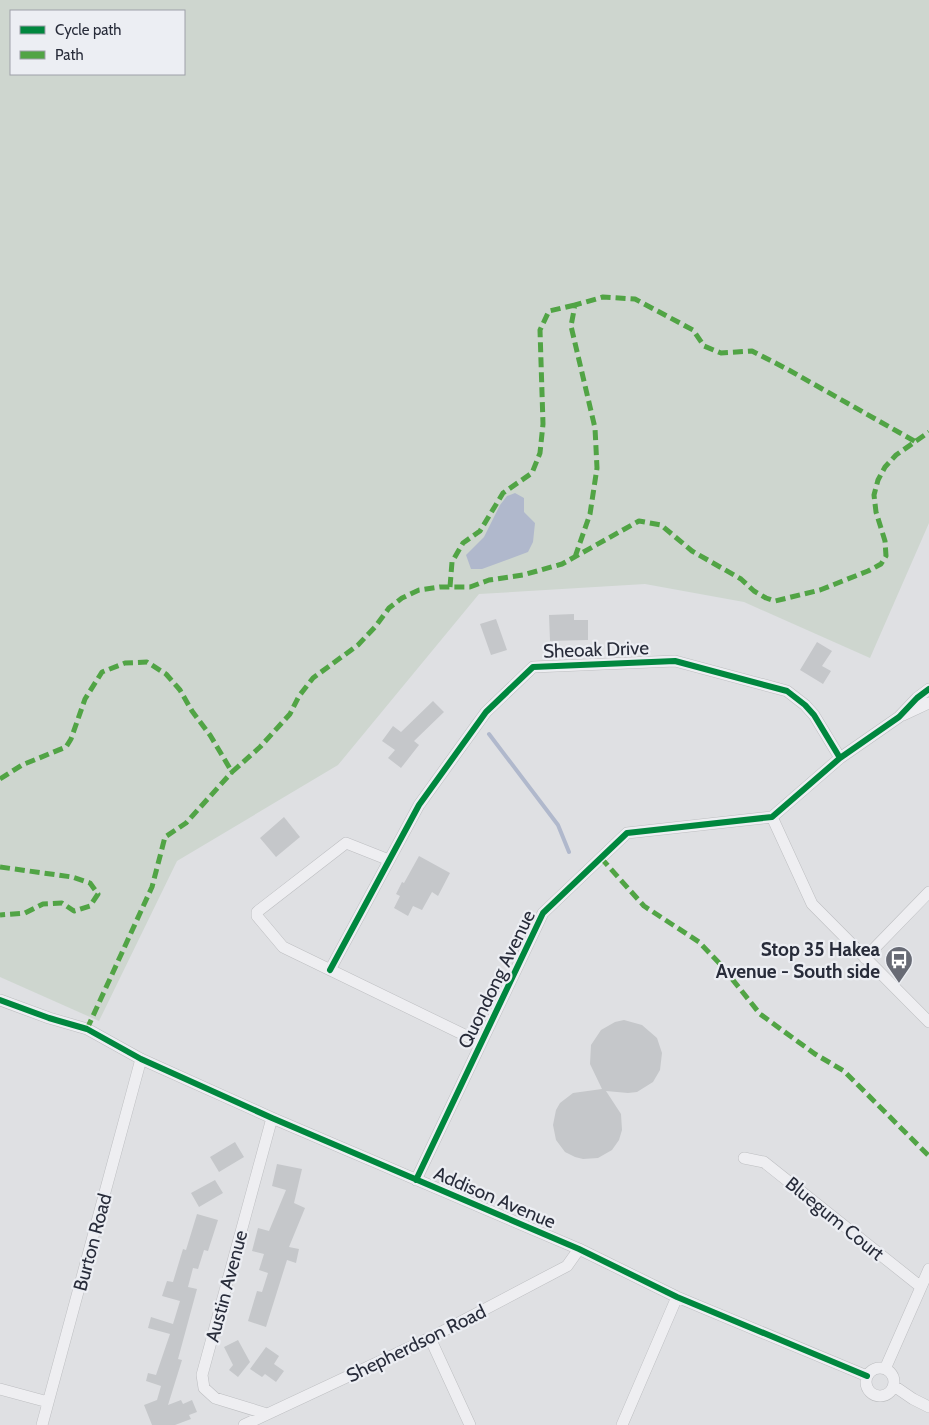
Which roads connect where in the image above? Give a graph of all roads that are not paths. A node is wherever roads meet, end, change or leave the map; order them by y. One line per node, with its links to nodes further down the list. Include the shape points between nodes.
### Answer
1 (929, 689): 3 (street)
2 (929, 703): 3 (street)
3 (899, 717): 4 (street)
4 (840, 758): 5 (street); 6 (street, Sheoak Drive, via 814,715 788,692 674,661 533,667 486,712 419,804)
5 (772, 817): 8 (street, via 812,904); 12 (street, Quondong Avenue, via 626,833 543,913)
6 (389, 860): 9 (street, Sheoak Drive); 9 (street, via 346,843 257,912 283,947)
7 (929, 892): 8 (street)
8 (865, 958): 11 (street)
9 (330, 970): 12 (street)
10 (0, 1000): 13 (street, Addison Avenue, via 87,1029)
11 (929, 1022)
12 (481, 1043): 16 (street, Quondong Avenue)
13 (141, 1060): 14 (street, Addison Avenue); 26 (street, Burton Road)
14 (272, 1118): 16 (street, Addison Avenue); 28 (street, Austin Avenue, via 202,1375 204,1388 215,1398)
15 (744, 1158): 19 (street, Bluegum Court, via 764,1162)
16 (416, 1180): 17 (street, Addison Avenue)
17 (579, 1249): 20 (street, Addison Avenue); 21 (street, Shepherdson Road, via 567,1266)
18 (929, 1269): 19 (street)
19 (921, 1287): 22 (street)
20 (677, 1297): 23 (street, Addison Avenue); 32 (street)
21 (430, 1338): 28 (street, Shepherdson Road); 31 (street)
22 (886, 1369): 23 (street, via 877,1368); 24 (street, via 893,1376)
23 (867, 1376): 24 (street, via 867,1386 874,1395 885,1395)
24 (894, 1386): 27 (street)
25 (0, 1388): 26 (street)
26 (48, 1402): 29 (street, Burton Road)
27 (929, 1407)
28 (267, 1414): 30 (street, Shepherdson Road)
29 (42, 1425)
30 (244, 1425)
31 (470, 1425)
32 (622, 1425)

